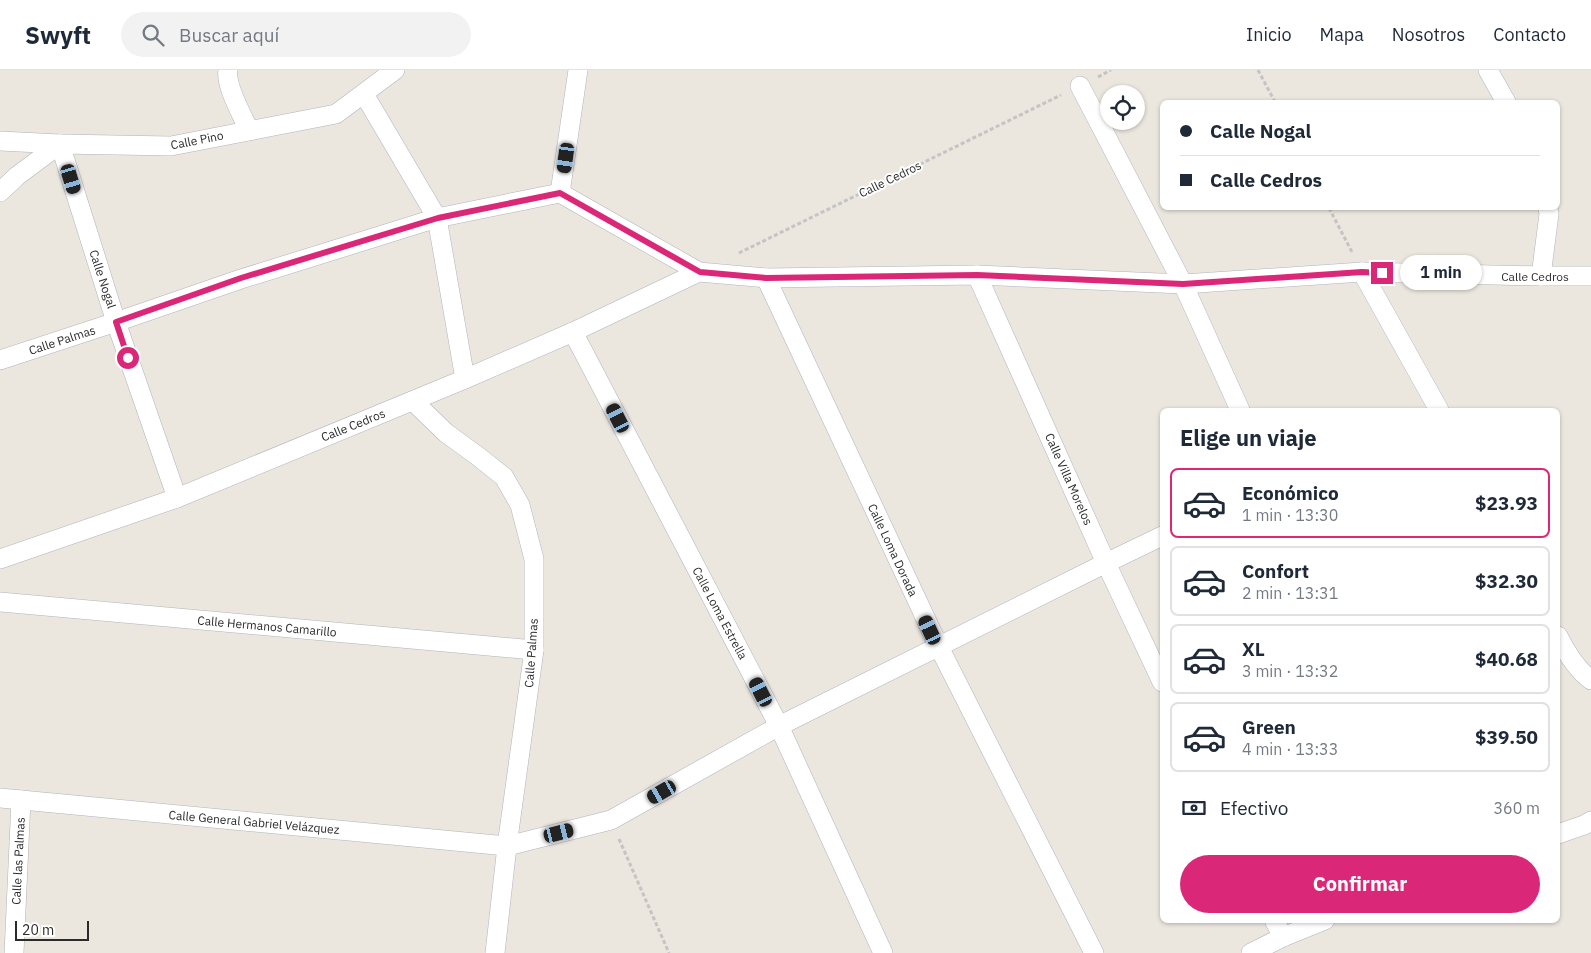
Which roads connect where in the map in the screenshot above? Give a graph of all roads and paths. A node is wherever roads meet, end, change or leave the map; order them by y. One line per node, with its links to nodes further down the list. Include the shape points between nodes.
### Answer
1 (228, 70): 10 (street, via 235,100)
2 (395, 70): 7 (street, Calle Pino)
3 (578, 70): 14 (street)
4 (1258, 70): 8 (path)
5 (1488, 70): 9 (street)
6 (1080, 86): 18 (path, Calle Cedros); 25 (street)
7 (364, 94): 10 (street, Calle Pino, via 336,114); 17 (street)
8 (1274, 100)
9 (1505, 100)
10 (249, 130): 12 (street, Calle Pino, via 170,146)
11 (0, 141): 12 (street, Calle Pino)
12 (60, 144): 13 (street); 26 (street, Calle Nogal)
13 (0, 192)
14 (560, 193): 17 (street, Calle Palmas); 19 (street)
15 (1330, 210): 20 (path)
16 (1549, 210): 22 (street)
17 (438, 218): 26 (street, Calle Palmas, via 241,278); 29 (street)
18 (735, 255)
19 (700, 272): 24 (street, Calle Cedros); 27 (street, Calle Cedros)
20 (1362, 272): 22 (street, Calle Cedros); 25 (street, Calle Cedros); 32 (street)
21 (977, 275): 24 (street, Calle Cedros); 25 (street, Calle Cedros); 36 (street, Calle Villa Morelos)
22 (1541, 276): 23 (street, Calle Cedros)
23 (1591, 276)
24 (766, 278): 39 (street, Calle Loma Dorada)
25 (1183, 284): 31 (street)
26 (116, 322): 28 (street, Calle Palmas); 33 (street, Calle Nogal)
27 (573, 332): 29 (street, Calle Cedros); 43 (street, Calle Loma Estrella)
28 (0, 360)
29 (465, 379): 30 (street, Calle Cedros)
30 (412, 401): 33 (street, Calle Cedros); 40 (street, Calle Palmas, via 446,433 504,477 520,505 534,558)
31 (1239, 408)
32 (1433, 408)
33 (177, 498): 35 (street, Calle Cedros)
34 (1160, 537): 36 (street, Calle General Gabriel Velázquez)
35 (0, 559)
36 (1106, 563): 39 (street, Calle General Gabriel Velázquez); 41 (street, Calle Villa Morelos)
37 (0, 602): 40 (street, Calle Hermanos Camarillo)
38 (1560, 641): 42 (street)
39 (939, 647): 43 (street, Calle General Gabriel Velázquez); 57 (street, Calle Loma Dorada)
40 (534, 650): 49 (street, Calle Palmas)
41 (1160, 678)
42 (1591, 680)
43 (779, 726): 46 (street, Calle General Gabriel Velázquez); 56 (street, Calle Loma Estrella)
44 (0, 798): 45 (street, Calle General Gabriel Velázquez)
45 (21, 800): 49 (street, Calle General Gabriel Velázquez); 53 (street, Calle las Palmas)
46 (611, 820): 49 (street, Calle General Gabriel Velázquez); 55 (path)
47 (1591, 821): 48 (street)
48 (1560, 833)
49 (507, 846): 54 (street, Calle Palmas)
50 (1276, 923): 52 (street)
51 (1318, 923): 52 (street)
52 (1283, 938): 58 (street)
53 (14, 953)
54 (495, 953)
55 (669, 953)
56 (883, 953)
57 (1094, 953)
58 (1251, 953)

